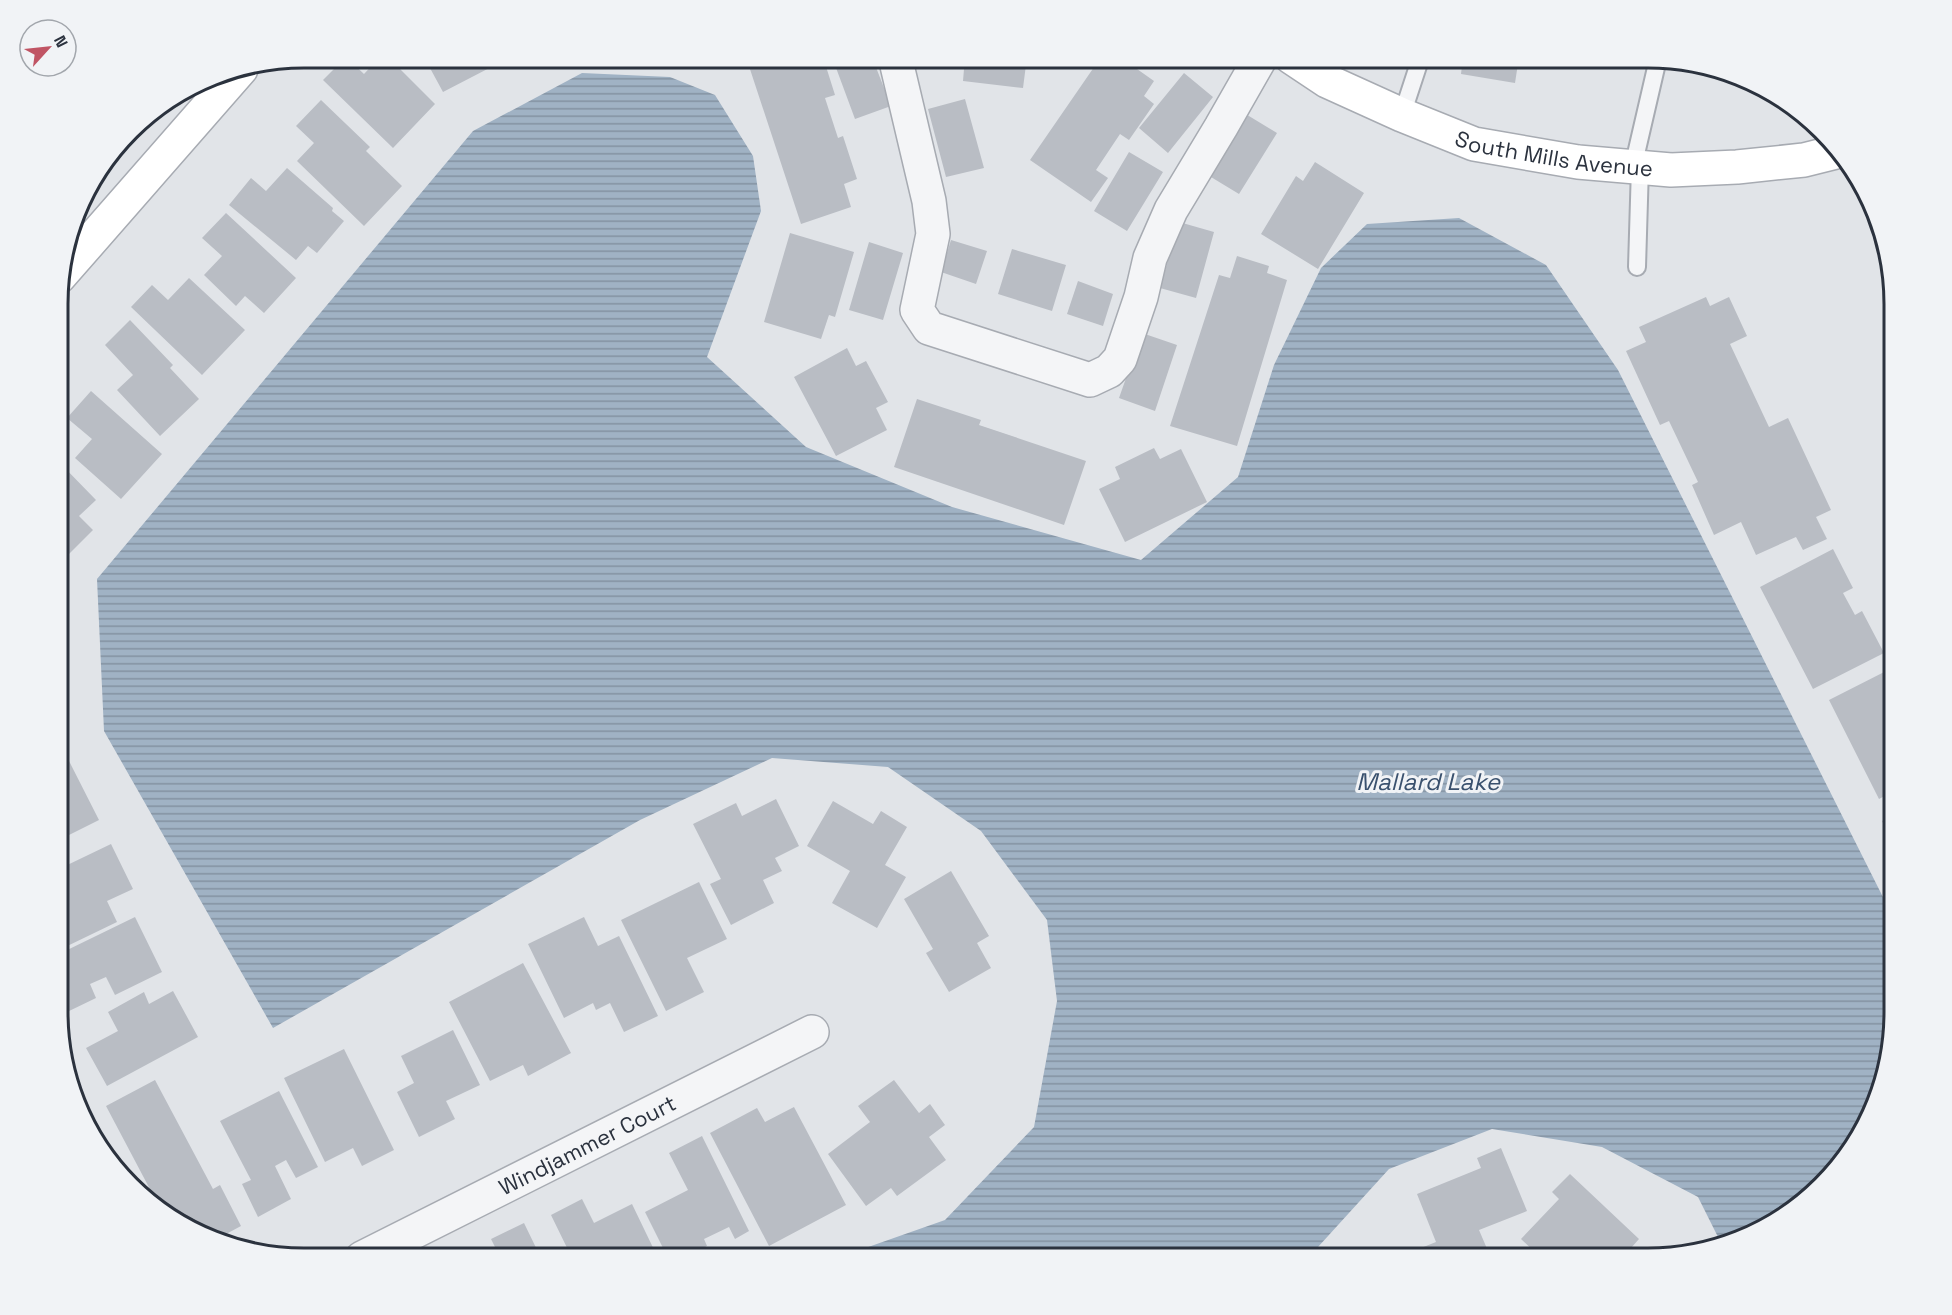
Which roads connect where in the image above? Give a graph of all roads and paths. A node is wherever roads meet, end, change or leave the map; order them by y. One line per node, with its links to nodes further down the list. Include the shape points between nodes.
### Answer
1 (898, 68): 2 (street, via 933,234 917,310 929,328 1090,380 1120,359 1150,258 1171,210)
2 (1255, 68)
3 (1308, 68): 7 (street, South Mills Avenue)
4 (1417, 68): 7 (lane)
5 (1656, 68): 9 (lane)
6 (222, 82): 10 (street)
7 (1402, 115): 9 (street, South Mills Avenue, via 1474,144 1578,162)
8 (1830, 153): 9 (street, South Mills Avenue, via 1737,167)
9 (1637, 167): 11 (lane)
10 (71, 262)
11 (1636, 267)
12 (812, 1032): 13 (street, Windjammer Court)
13 (382, 1248)

